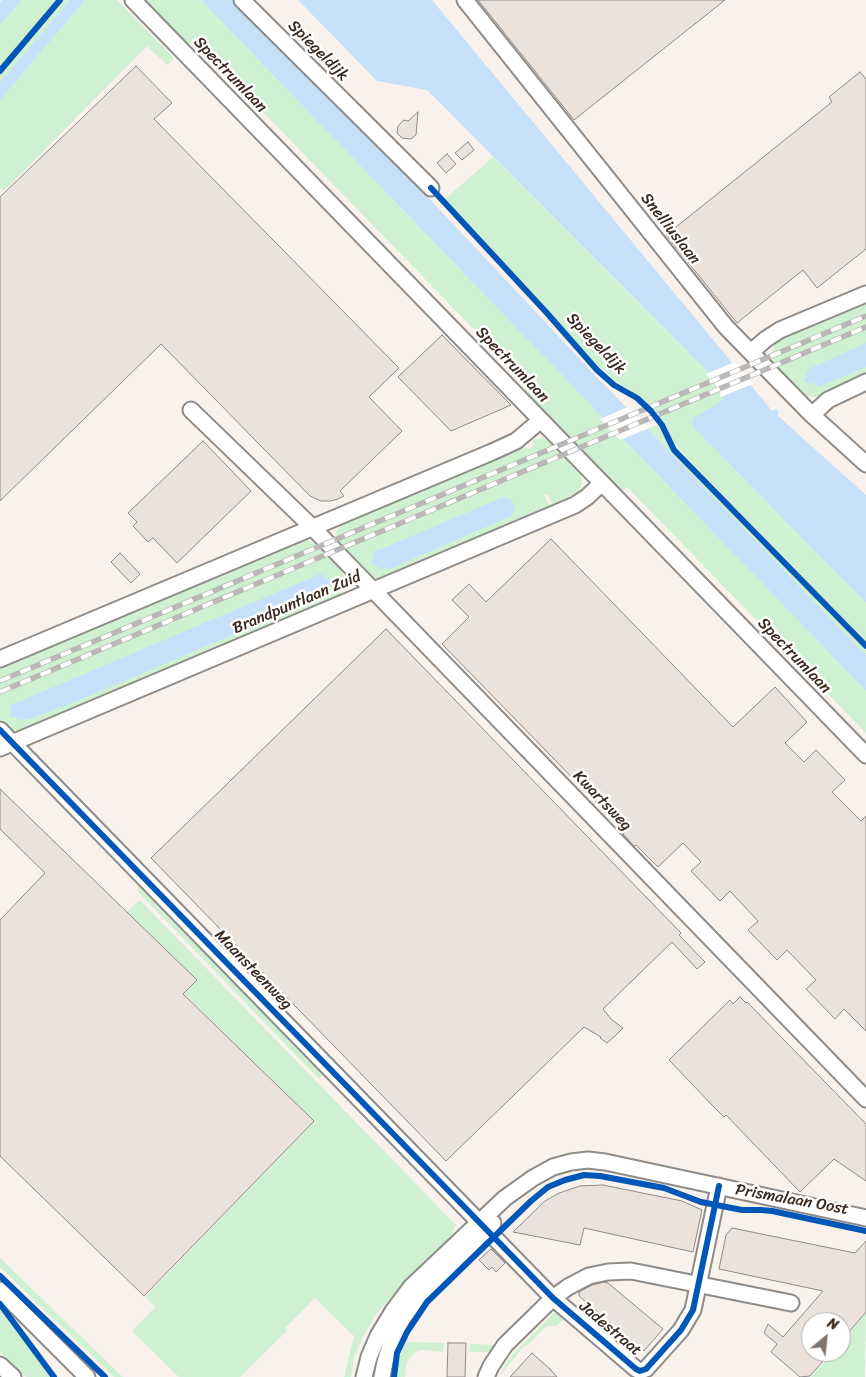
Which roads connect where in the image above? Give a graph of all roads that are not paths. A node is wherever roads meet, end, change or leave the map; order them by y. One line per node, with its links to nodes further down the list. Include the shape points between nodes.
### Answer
1 (133, 0): 10 (street, Spectrumlaan)
2 (242, 0): 4 (street, Spiegeldijk)
3 (465, 0): 6 (street, Snelliuslaan, via 711,310)
4 (431, 188)
5 (866, 294): 6 (street, via 780,330)
6 (751, 352): 9 (street, Snelliuslaan)
7 (866, 382): 9 (street, via 828,400)
8 (191, 410): 13 (street, Kwartsweg)
9 (812, 414): 11 (street, Snelliuslaan)
10 (541, 420): 12 (street, Spectrumlaan); 13 (street, via 508,445)
11 (866, 464)
12 (602, 483): 14 (street, Brandpuntlaan Zuid, via 575,505); 18 (street, Spectrumlaan)
13 (312, 528): 14 (street, Kwartsweg); 15 (street)
14 (373, 590): 17 (street, Brandpuntlaan Zuid); 19 (street, Kwartsweg)
15 (0, 659)
16 (0, 730): 17 (street, Maansteenweg)
17 (6, 746): 22 (street, Maansteenweg)
18 (866, 755)
19 (866, 1099)
20 (719, 1186): 21 (street, Prismalaan Oost); 22 (street, Prismalaan Oost, via 605,1162 571,1162 533,1178 511,1205); 23 (street)
21 (866, 1218)
22 (483, 1225): 25 (street, Jadestraat); 30 (street, Prismalaan Oost, via 411,1287 392,1311 369,1357); 31 (street, Prismalaan Oost, via 403,1318 384,1362)
23 (697, 1283): 25 (street, via 631,1270 608,1272 589,1276); 25 (street, Jadestraat, via 693,1310 687,1321 646,1369 640,1371); 26 (street)
24 (0, 1290): 29 (street)
25 (553, 1298): 32 (street, via 505,1344)
26 (791, 1303)
27 (0, 1365): 28 (street)
28 (12, 1377)
29 (87, 1377)
30 (364, 1377)
31 (382, 1377)
32 (486, 1377)

